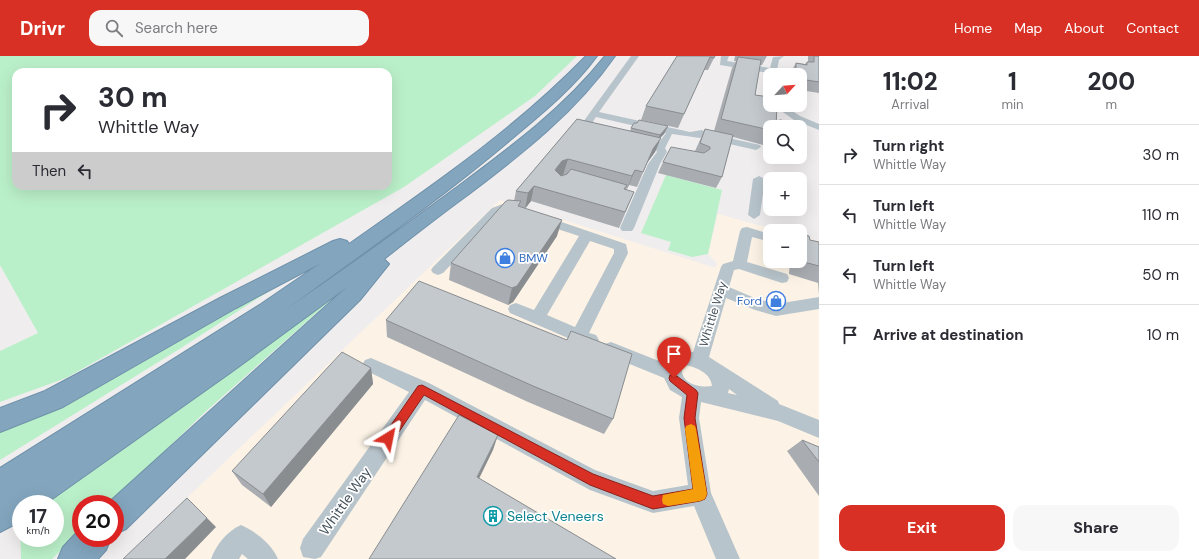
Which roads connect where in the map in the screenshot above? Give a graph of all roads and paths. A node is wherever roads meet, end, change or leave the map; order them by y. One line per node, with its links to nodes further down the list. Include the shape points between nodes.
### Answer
1 (592, 56): 20 (highway, via 557,93)
2 (610, 56): 20 (highway, via 577,96 548,123)
3 (635, 56): 11 (street)
4 (725, 56): 6 (street, via 723,63)
5 (780, 56): 7 (street)
6 (736, 65): 8 (street, via 734,69); 9 (street)
7 (774, 68)
8 (723, 69)
9 (763, 71)
10 (786, 112): 12 (street)
11 (594, 114): 13 (street, via 583,129); 15 (street)
12 (819, 127)
13 (605, 135)
14 (668, 135): 18 (street)
15 (756, 147)
16 (759, 179): 19 (street)
17 (624, 196): 18 (street)
18 (639, 200): 21 (street)
19 (754, 215)
20 (407, 221): 38 (highway, via 228,304 54,399); 40 (highway); 42 (highway, via 352,295); 43 (highway, via 287,321)
21 (627, 228)
22 (586, 235): 25 (street, via 503,208 496,211); 30 (street); 31 (street, via 621,247)
23 (763, 236): 24 (street, Whittle Way, via 746,231)
24 (733, 266): 26 (street); 27 (street, Whittle Way)
25 (438, 270)
26 (782, 278)
27 (721, 290): 28 (street, via 781,310 808,302); 33 (street, Whittle Way)
28 (819, 303)
29 (516, 309): 30 (street, Whittle Way)
30 (543, 321): 31 (street, Whittle Way)
31 (579, 336): 34 (street, Whittle Way)
32 (371, 365): 35 (street)
33 (706, 365): 34 (street, Whittle Way, via 684,358 678,359 673,363); 36 (street, via 719,376 721,389 718,393); 37 (street, Whittle Way)
34 (671, 373): 36 (street, Whittle Way, via 678,384)
35 (422, 389): 41 (street, via 590,479 653,502); 45 (street, Whittle Way)
36 (700, 395): 37 (street, Whittle Way); 41 (street, via 689,418)
37 (780, 413): 39 (street, Whittle Way)
38 (0, 420)
39 (819, 429)
40 (0, 485)
41 (700, 494): 49 (street)
42 (124, 510)
43 (0, 516)
44 (86, 547): 46 (highway)
45 (312, 548)
46 (75, 559)
47 (223, 559): 48 (street, via 241,537)
48 (266, 559)
49 (728, 559)

